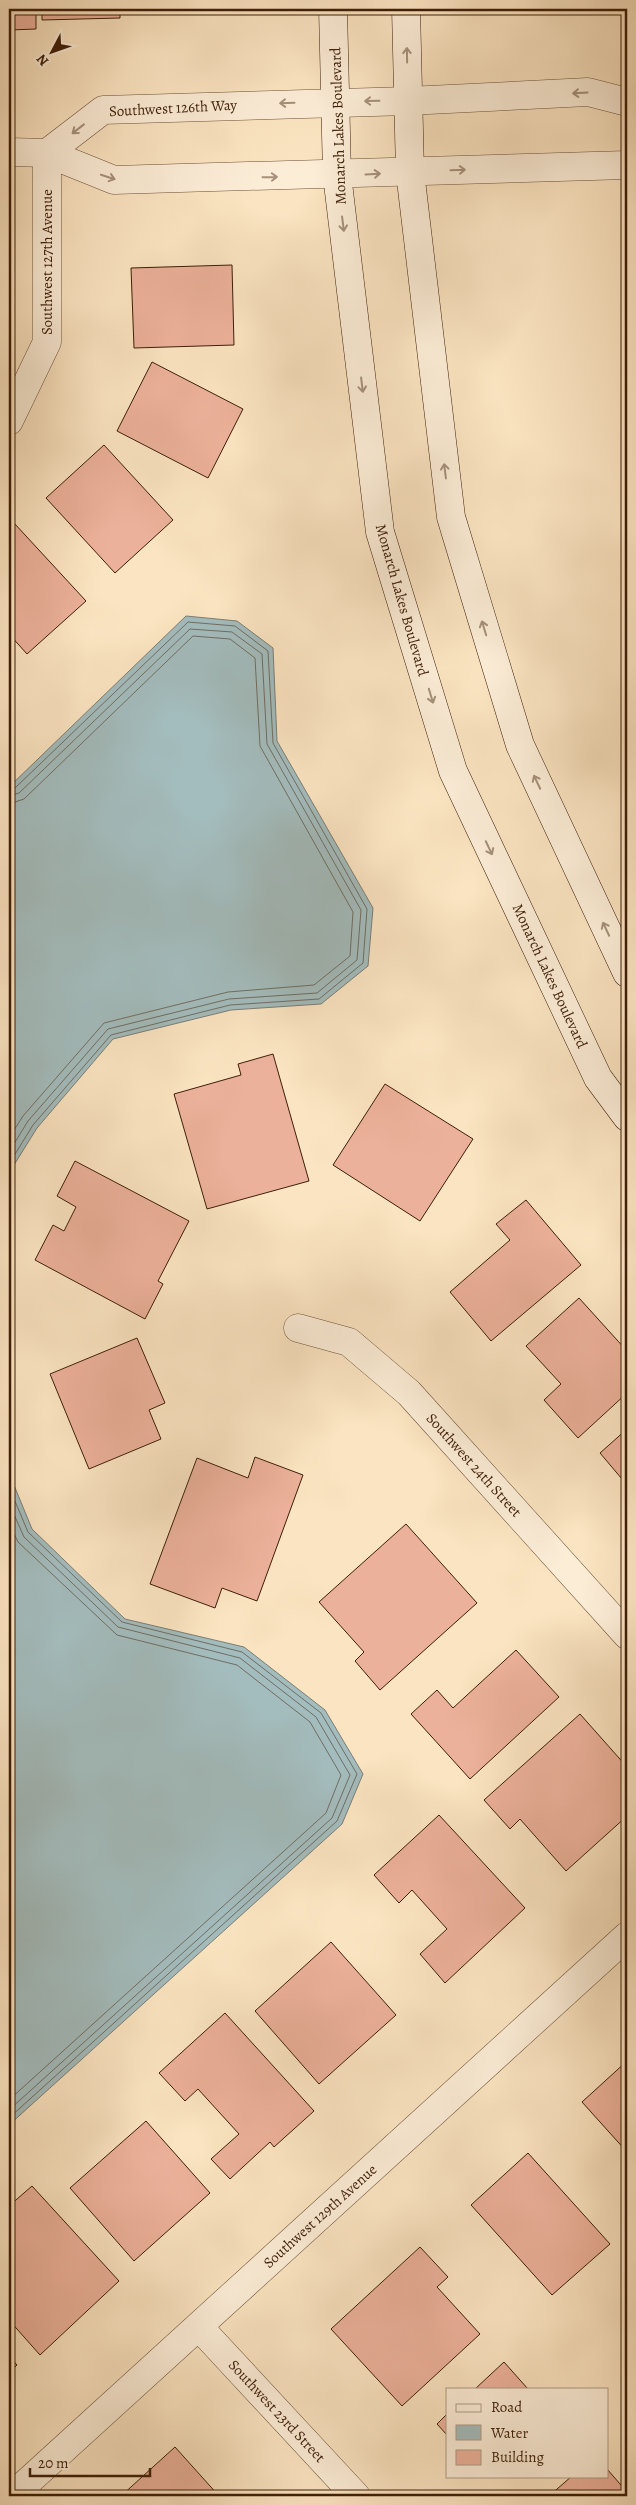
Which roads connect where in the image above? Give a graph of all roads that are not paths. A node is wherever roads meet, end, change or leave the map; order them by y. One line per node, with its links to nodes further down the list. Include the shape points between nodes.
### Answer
1 (334, 9): 4 (street, Monarch Lakes Boulevard)
2 (406, 9): 3 (street, one-way to 2)
3 (408, 101): 4 (street, Southwest 126th Way, one-way to 4); 5 (street, Southwest 126th Way, one-way to 3, via 588,92); 9 (street)
4 (336, 102): 7 (street, Southwest 126th Way, one-way to 7, via 103,110); 10 (street, Monarch Lakes Boulevard)
5 (627, 102)
6 (9, 152): 7 (street)
7 (47, 153): 10 (street, one-way to 10, via 114,180); 11 (street, Southwest 127th Avenue, via 47,342)
8 (627, 165): 9 (street, one-way to 8)
9 (410, 172): 10 (street, one-way to 9); 12 (street, one-way to 9, via 520,746 451,517)
10 (337, 175): 13 (street, Monarch Lakes Boulevard, one-way to 13, via 380,532 453,771 598,1078)
11 (9, 421)
12 (627, 973)
13 (627, 1117)
14 (298, 1328): 15 (street, Southwest 24th Street, via 349,1342 409,1393)
15 (627, 1636)
16 (627, 1936): 17 (street, Southwest 129th Avenue)
17 (199, 2326): 18 (street, Southwest 129th Avenue); 19 (street, Southwest 23rd Street)
18 (12, 2496)
19 (356, 2496)

